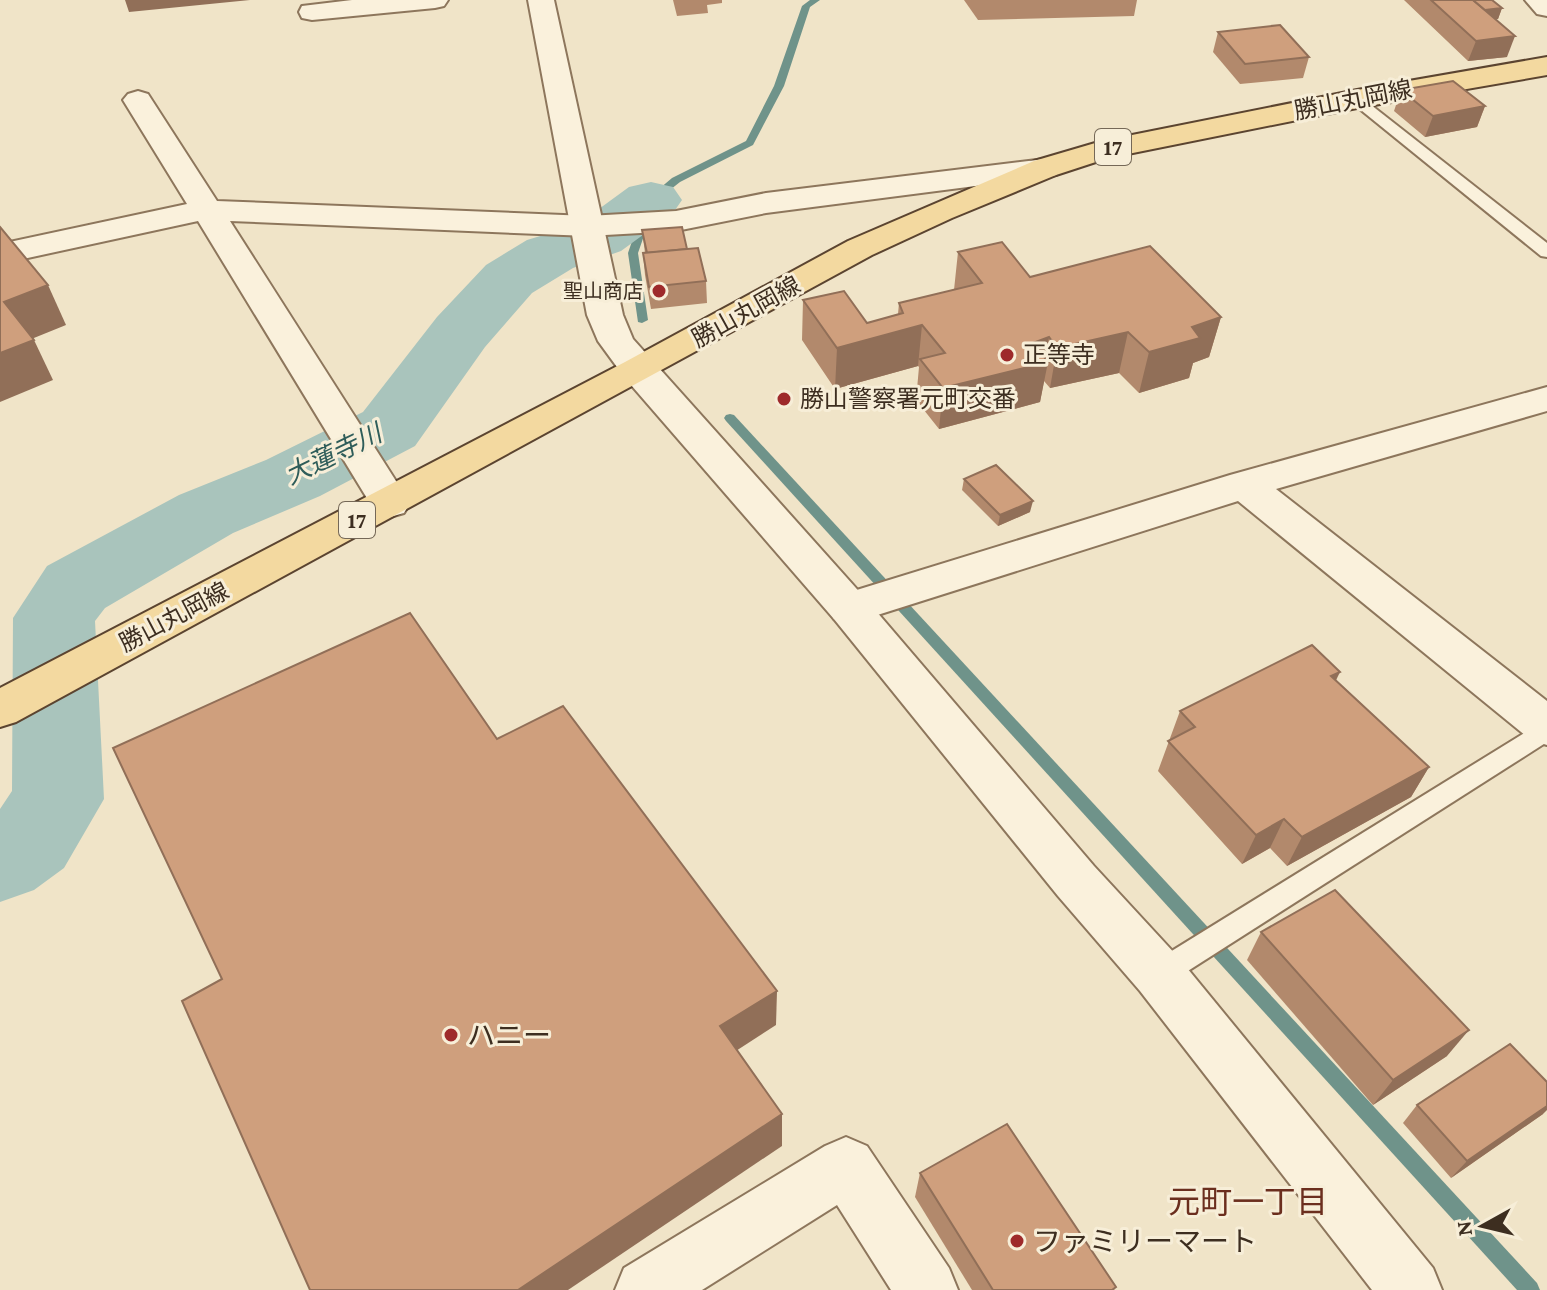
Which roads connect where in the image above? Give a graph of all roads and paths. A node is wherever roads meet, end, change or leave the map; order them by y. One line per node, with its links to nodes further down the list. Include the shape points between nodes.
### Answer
1 (435, 0): 5 (street)
2 (541, 0): 11 (street)
3 (1538, 0): 4 (street)
4 (1547, 8)
5 (312, 12)
6 (1547, 66): 7 (main road, 勝山丸岡線 / 17)
7 (1357, 99): 9 (main road, 勝山丸岡線 / 17, via 1102,150); 12 (lane)
8 (138, 100): 10 (street)
9 (1045, 168): 11 (street, via 766,203 676,221); 14 (main road, 勝山丸岡線 / 17, via 860,248)
10 (206, 210): 11 (street); 13 (street); 17 (street)
11 (588, 226): 14 (street, via 605,315)
12 (1547, 252)
13 (0, 254)
14 (638, 370): 17 (main road, 勝山丸岡線 / 17); 18 (street)
15 (1547, 399): 16 (street)
16 (1244, 485): 18 (street); 20 (street)
17 (390, 503): 19 (main road, 勝山丸岡線 / 17)
18 (849, 608): 21 (street)
19 (0, 709)
20 (1547, 728): 21 (lane)
21 (1159, 974): 24 (street)
22 (646, 1290): 23 (street, via 846,1166)
23 (927, 1290)
24 (1411, 1290)

